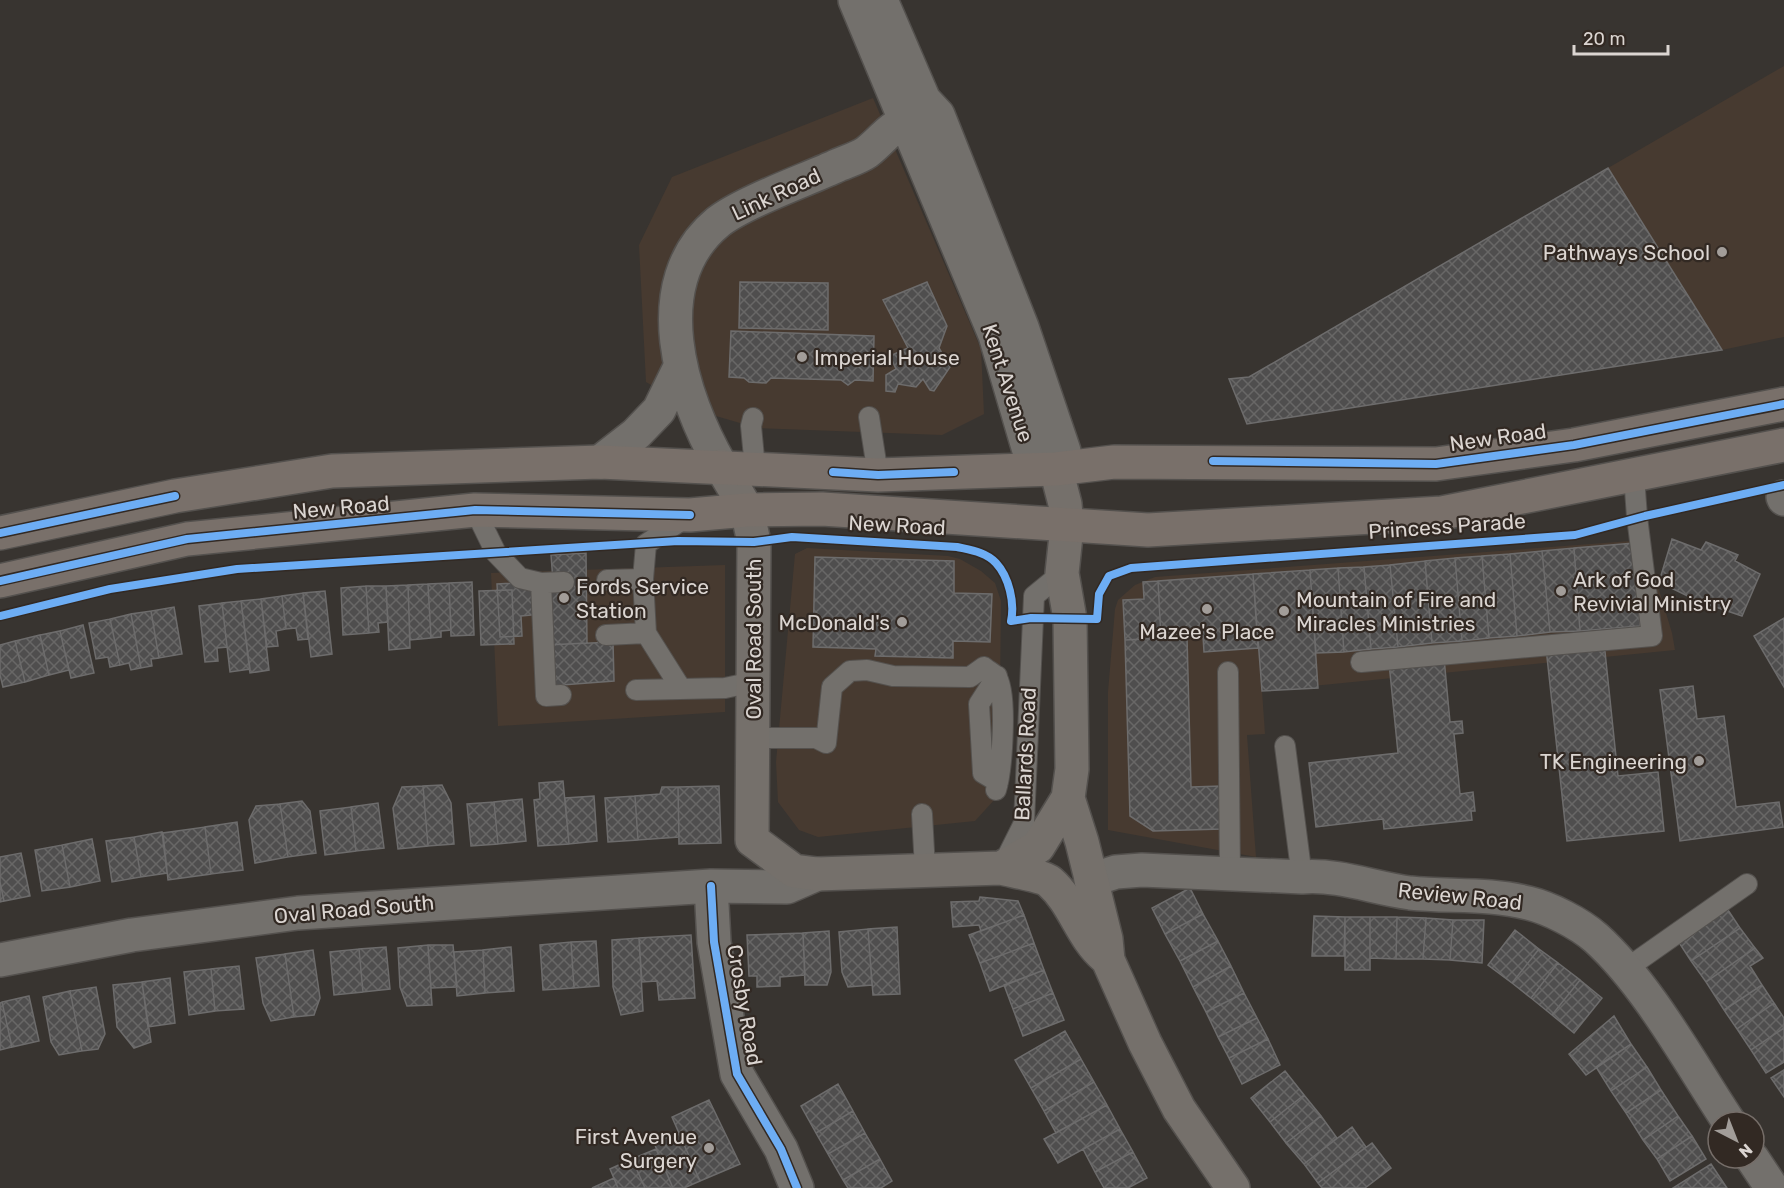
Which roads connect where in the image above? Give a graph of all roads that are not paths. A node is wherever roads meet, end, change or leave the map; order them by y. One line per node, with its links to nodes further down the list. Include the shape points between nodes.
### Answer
1 (855, 0): 4 (street, Kent Avenue)
2 (881, 0): 4 (street, Kent Avenue)
3 (901, 0): 4 (street, Kent Avenue, via 940,91)
4 (929, 119): 5 (street, Link Road, via 891,128 865,153 719,222 691,255 678,292 676,339); 13 (street, Kent Avenue, via 1023,327 1064,451)
5 (680, 367): 10 (street, via 659,410); 11 (street, Link Road, via 706,440)
6 (1784, 404): 13 (main road, New Road, via 1574,445 1436,464 1114,462)
7 (868, 417): 14 (lane)
8 (753, 418): 12 (lane)
9 (1784, 445): 15 (main road, New Road)
10 (600, 462): 11 (main road, New Road); 20 (main road, New Road, via 333,471 175,496)
11 (721, 466): 12 (main road, New Road); 17 (main road)
12 (755, 468): 14 (main road, New Road)
13 (1056, 470): 14 (main road, New Road); 19 (main road)
14 (878, 474)
15 (1634, 476): 19 (main road, New Road, via 1442,513 1148,530); 29 (lane, via 1652,636)
16 (475, 510): 18 (main road, New Road); 24 (main road, New Road, via 187,539); 26 (lane, via 496,553 520,578)
17 (747, 510): 18 (main road, New Road); 19 (main road, New Road, via 822,509); 31 (main road, Oval Road South, via 755,568)
18 (690, 515): 22 (lane, via 645,544)
19 (1067, 526): 21 (main road, Ballards Road)
20 (0, 533)
21 (1062, 573): 38 (main road, Ballards Road, via 1070,619 1072,769); 41 (lane, Ballards Road, via 1034,596 1024,823)
22 (643, 579): 23 (lane); 27 (lane)
23 (607, 580)
24 (0, 581)
25 (564, 582): 26 (lane)
26 (541, 583): 34 (lane, via 551,637 546,696)
27 (646, 633): 28 (lane); 32 (lane)
28 (606, 635)
29 (1361, 662)
30 (1228, 672): 43 (lane)
31 (753, 682): 32 (lane, via 725,688); 35 (main road, Oval Road South)
32 (680, 687): 33 (lane)
33 (636, 690)
34 (561, 695)
35 (752, 738): 37 (lane, via 816,738 826,743 832,687 850,671 970,677 984,667 996,676 979,704 983,774); 40 (main road, Oval Road South)
36 (1285, 746): 45 (lane)
37 (997, 786)
38 (1068, 798): 41 (main road, Oval Road South, via 1038,847); 46 (main road, Ballards Road)
39 (922, 814): 42 (lane)
40 (752, 840): 44 (main road, Oval Road South, via 794,871); 48 (street, Oval Road South, via 745,867)
41 (1001, 868): 42 (main road, Oval Road South); 50 (main road, Ballards Road, via 1050,881 1091,946)
42 (925, 869): 44 (main road, Oval Road South)
43 (1230, 872): 45 (street, Review Road); 46 (street, Review Road, via 1125,871)
44 (817, 874): 48 (street, Oval Road South, via 787,886)
45 (1302, 877): 51 (street, Review Road, via 1324,875 1409,893 1528,903 1576,924 1595,937)
46 (1091, 880): 50 (main road, Ballards Road)
47 (1747, 884): 51 (lane)
48 (711, 886): 49 (street, Oval Road South, via 297,913 132,935); 54 (street, Crosby Road, via 714,942 737,1074 781,1149)
49 (0, 960)
50 (1108, 960): 55 (main road, Ballards Road, via 1179,1109)
51 (1626, 969): 52 (street, Review Road)
52 (1721, 1110)
53 (1760, 1170): 56 (street)
54 (797, 1188)
55 (1233, 1188)
56 (1772, 1188)

